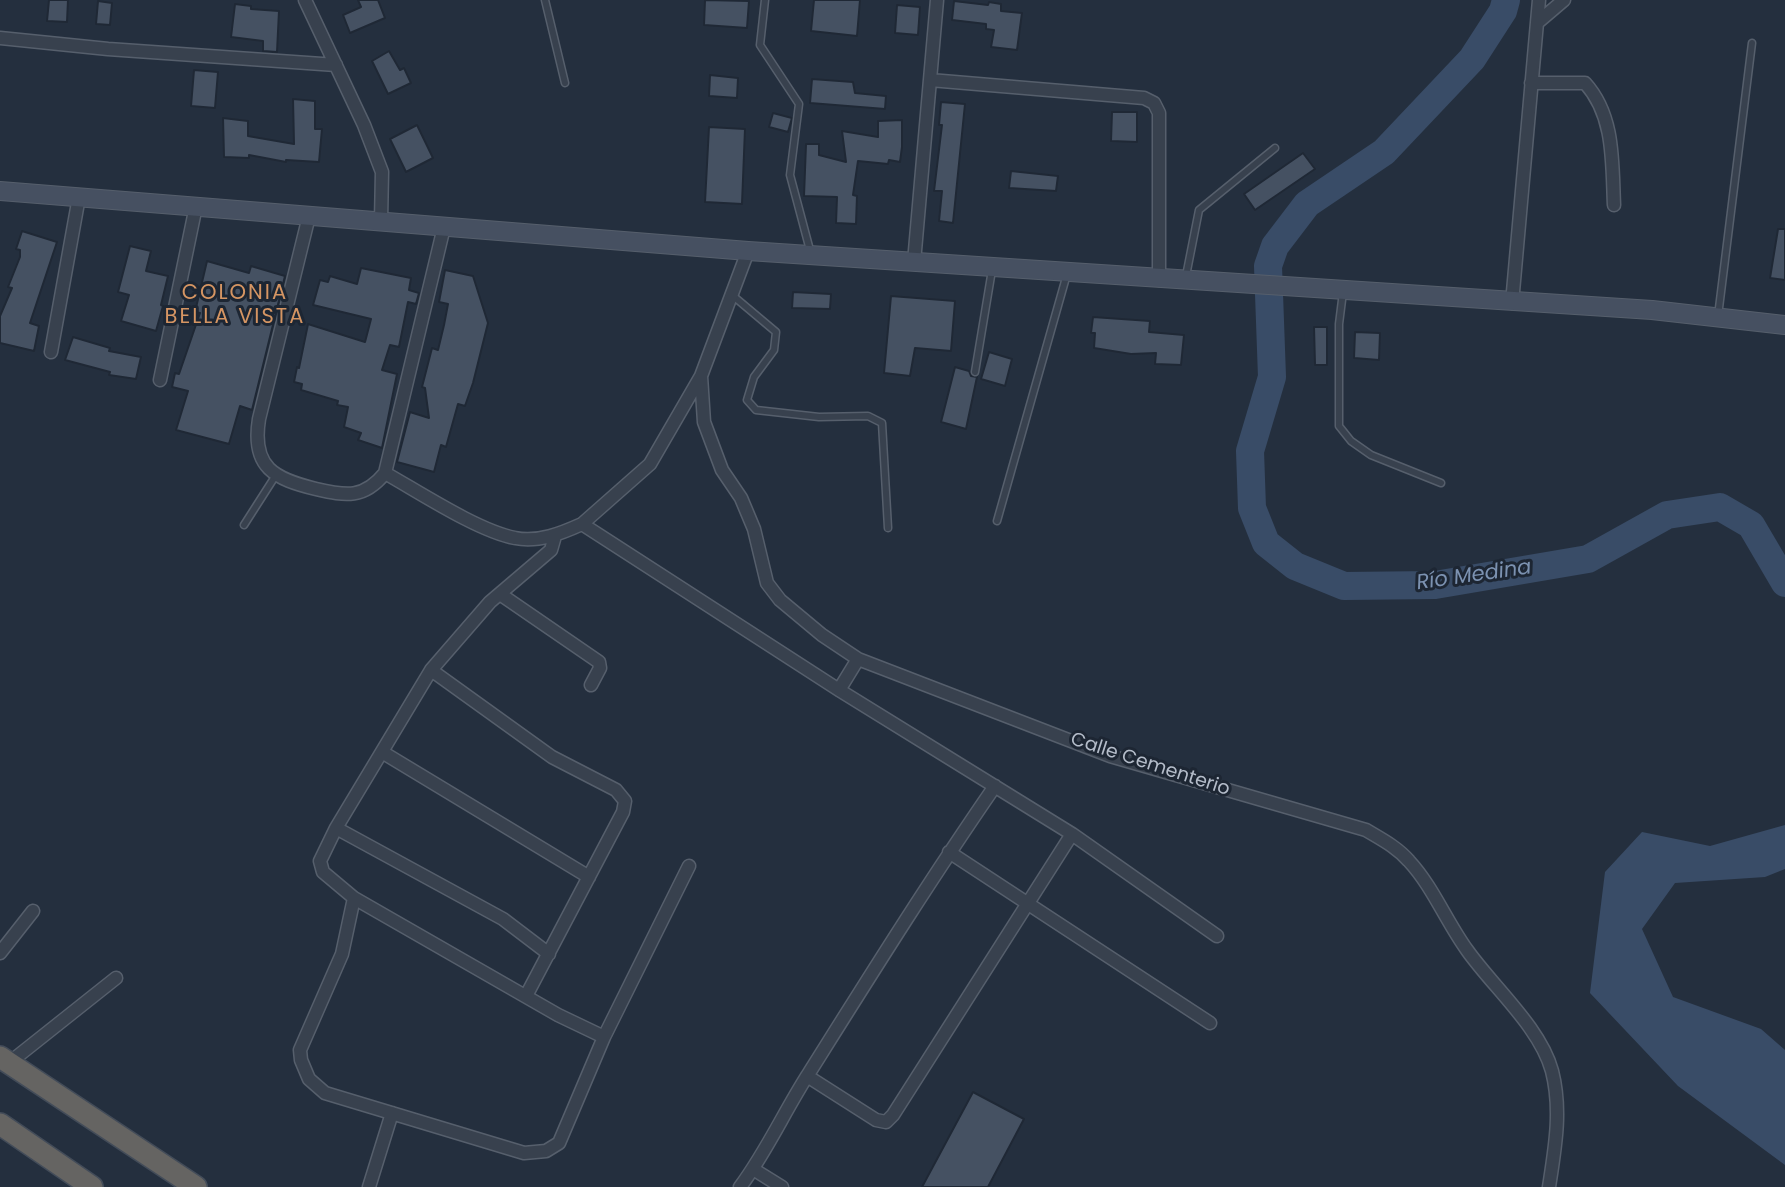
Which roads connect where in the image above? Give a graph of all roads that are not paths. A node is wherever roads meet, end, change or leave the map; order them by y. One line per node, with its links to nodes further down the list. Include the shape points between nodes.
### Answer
1 (305, 0): 10 (street)
2 (545, 0): 12 (lane)
3 (765, 0): 23 (lane, via 760,45 799,104 790,175)
4 (937, 0): 11 (street)
5 (1539, 0): 7 (street)
6 (1564, 0): 7 (street)
7 (1537, 23): 13 (street)
8 (0, 38): 10 (street)
9 (1752, 43): 32 (lane)
10 (336, 65): 20 (street, via 382,172)
11 (930, 80): 24 (street); 27 (street, via 1144,98 1154,103 1159,113)
12 (565, 83)
13 (1531, 83): 17 (street, via 1585,83 1598,97 1610,133); 31 (street)
14 (1275, 148): 28 (lane, via 1199,210)
15 (0, 191): 16 (main road)
16 (79, 197): 18 (main road); 34 (street)
17 (1614, 205)
18 (196, 206): 19 (main road); 37 (street)
19 (309, 216): 20 (main road); 39 (street, via 257,431 261,456)
20 (381, 221): 21 (main road)
21 (444, 226): 22 (main road); 38 (street)
22 (748, 251): 23 (main road); 30 (street)
23 (811, 256): 24 (main road)
24 (914, 262): 25 (main road)
25 (992, 268): 26 (main road); 35 (lane)
26 (1067, 273): 27 (main road); 41 (lane)
27 (1158, 280): 28 (main road)
28 (1185, 282): 29 (main road)
29 (1343, 291): 31 (main road); 40 (lane, via 1339,426 1371,455)
30 (732, 295): 36 (street); 44 (lane, via 776,332 774,350 754,377 747,400 756,410 818,417 868,416 882,423)
31 (1512, 303): 32 (main road)
32 (1718, 318): 33 (main road)
33 (1785, 325)
34 (51, 352)
35 (975, 372)
36 (701, 376): 42 (street, via 649,464); 47 (street, Calle Cementerio, via 704,422 722,470 754,529 767,583 780,600)
37 (160, 380)
38 (385, 472): 39 (street, via 362,492 342,495 286,482); 45 (street, via 481,526 516,539)
39 (276, 475): 43 (lane)
40 (1441, 483)
41 (997, 521)
42 (582, 524): 45 (street); 50 (street)
43 (244, 525)
44 (888, 528)
45 (555, 536): 46 (street, via 551,550)
46 (500, 594): 48 (street); 49 (street, via 599,662)
47 (858, 659): 50 (street); 78 (street, Calle Cementerio, via 1110,756 1366,830 1389,843 1409,860 1466,949 1539,1041 1558,1097)
48 (431, 670): 51 (street); 57 (street, via 552,757 616,790 625,801)
49 (591, 685)
50 (839, 690): 52 (street)
51 (382, 752): 53 (street); 57 (street)
52 (995, 786): 54 (street); 55 (street)
53 (336, 828): 58 (street, via 320,861 323,872); 63 (street, via 503,919)
54 (1072, 834): 59 (street); 61 (street)
55 (949, 852): 59 (street); 69 (street)
56 (690, 866): 67 (street)
57 (589, 877): 63 (street)
58 (354, 898): 65 (street); 70 (street, via 342,954 300,1050 301,1060 309,1079 325,1093)
59 (1027, 902): 66 (street); 69 (street, via 886,1122)
60 (33, 911): 62 (street)
61 (1217, 936)
62 (0, 953)
63 (549, 954): 65 (street)
64 (116, 978): 68 (street)
65 (526, 996): 67 (street)
66 (1210, 1023)
67 (604, 1037): 70 (street, via 559,1143 546,1151 524,1153)
68 (4, 1060): 74 (highway)
69 (807, 1076): 72 (street)
70 (392, 1113): 75 (street)
71 (0, 1124): 73 (highway)
72 (753, 1169): 76 (street); 77 (street)
73 (92, 1187)
74 (196, 1187)
75 (369, 1187)
76 (740, 1187)
77 (782, 1187)
78 (1549, 1187)

